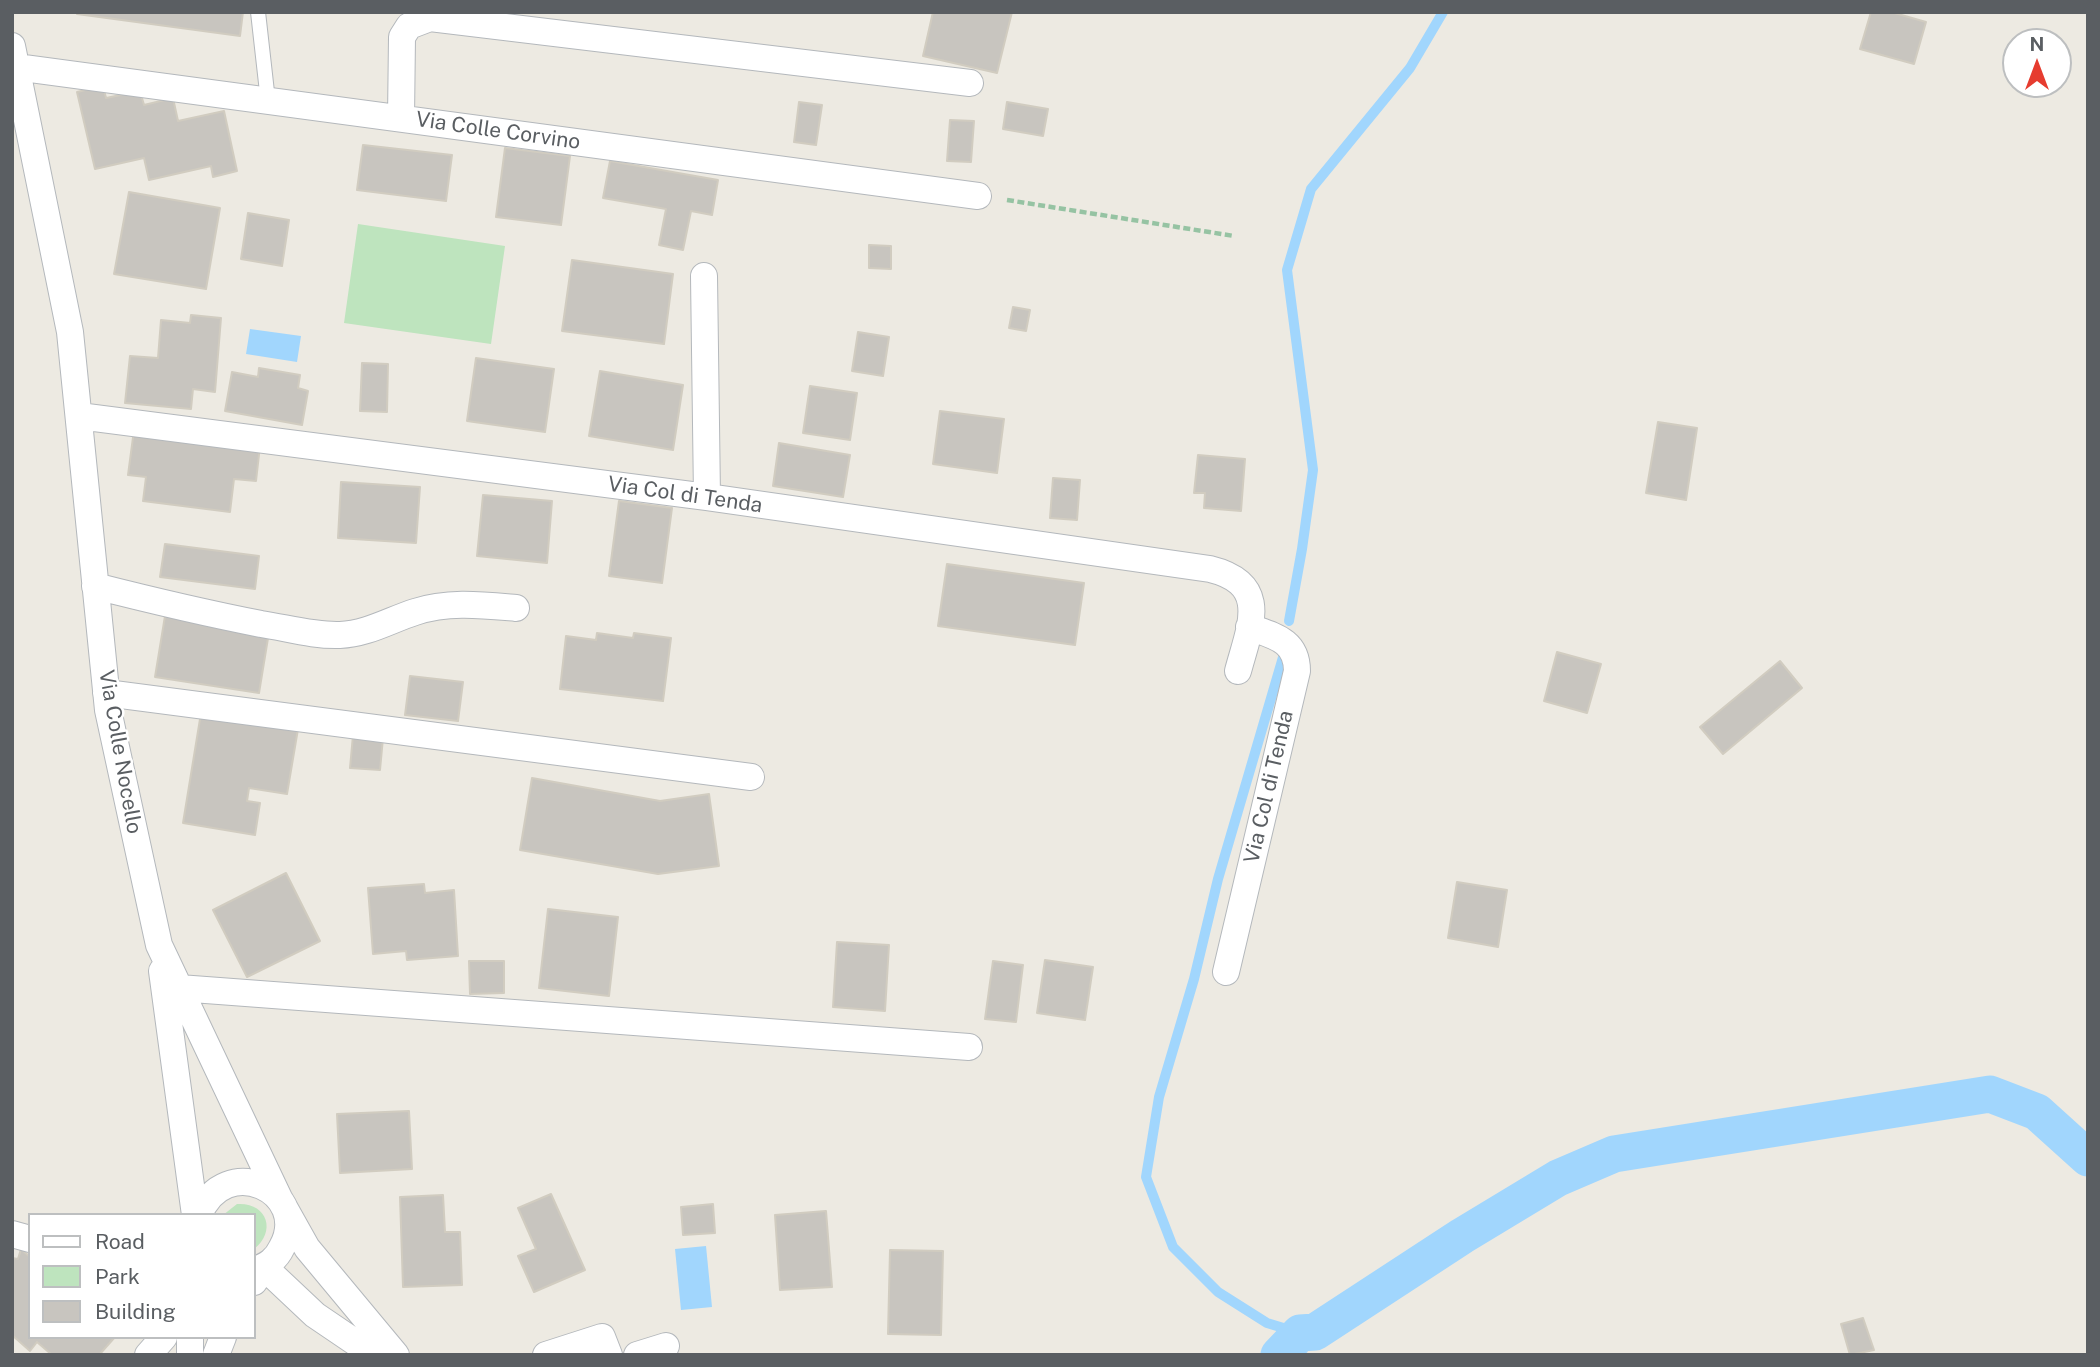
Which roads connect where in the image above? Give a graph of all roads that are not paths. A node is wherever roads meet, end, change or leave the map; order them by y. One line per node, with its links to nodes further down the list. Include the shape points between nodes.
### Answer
1 (257, 12): 4 (lane)
2 (14, 57): 4 (street, Via Colle Corvino); 8 (street, Via Colle Nocello, via 70,332)
3 (970, 83): 5 (street, via 430,18 409,26 402,37)
4 (268, 101): 5 (street, Via Colle Corvino)
5 (401, 118): 6 (street, Via Colle Corvino)
6 (978, 196)
7 (704, 276): 9 (street)
8 (79, 416): 9 (street, Via Col di Tenda); 10 (street, Via Colle Nocello)
9 (707, 497): 12 (street, Via Col di Tenda, via 1227,573 1248,590)
10 (95, 586): 11 (street, via 180,608 337,635 363,633 441,606); 14 (street, Via Colle Nocello)
11 (516, 608)
12 (1250, 627): 13 (street, Via Col di Tenda); 17 (street, Via Col di Tenda, via 1290,647 1297,671)
13 (1238, 671)
14 (106, 693): 15 (street); 16 (street, Via Colle Nocello)
15 (751, 777)
16 (159, 945): 18 (street, Via Colle Nocello); 21 (street)
17 (1226, 972)
18 (179, 988): 19 (street); 20 (street, Via Colle Nocello)
19 (969, 1047)
20 (279, 1198): 22 (street, via 248,1181 231,1183 220,1187); 23 (street, via 288,1217 287,1238 277,1257); 28 (street, Via Colle Nocello, via 307,1248)
21 (197, 1213)
22 (198, 1213)
23 (257, 1273): 27 (street)
24 (162, 1339): 26 (street)
25 (666, 1346): 31 (street)
26 (148, 1355)
27 (374, 1355)
28 (396, 1355)
29 (546, 1355): 30 (street, via 602,1337)
30 (609, 1355)
31 (637, 1355)

